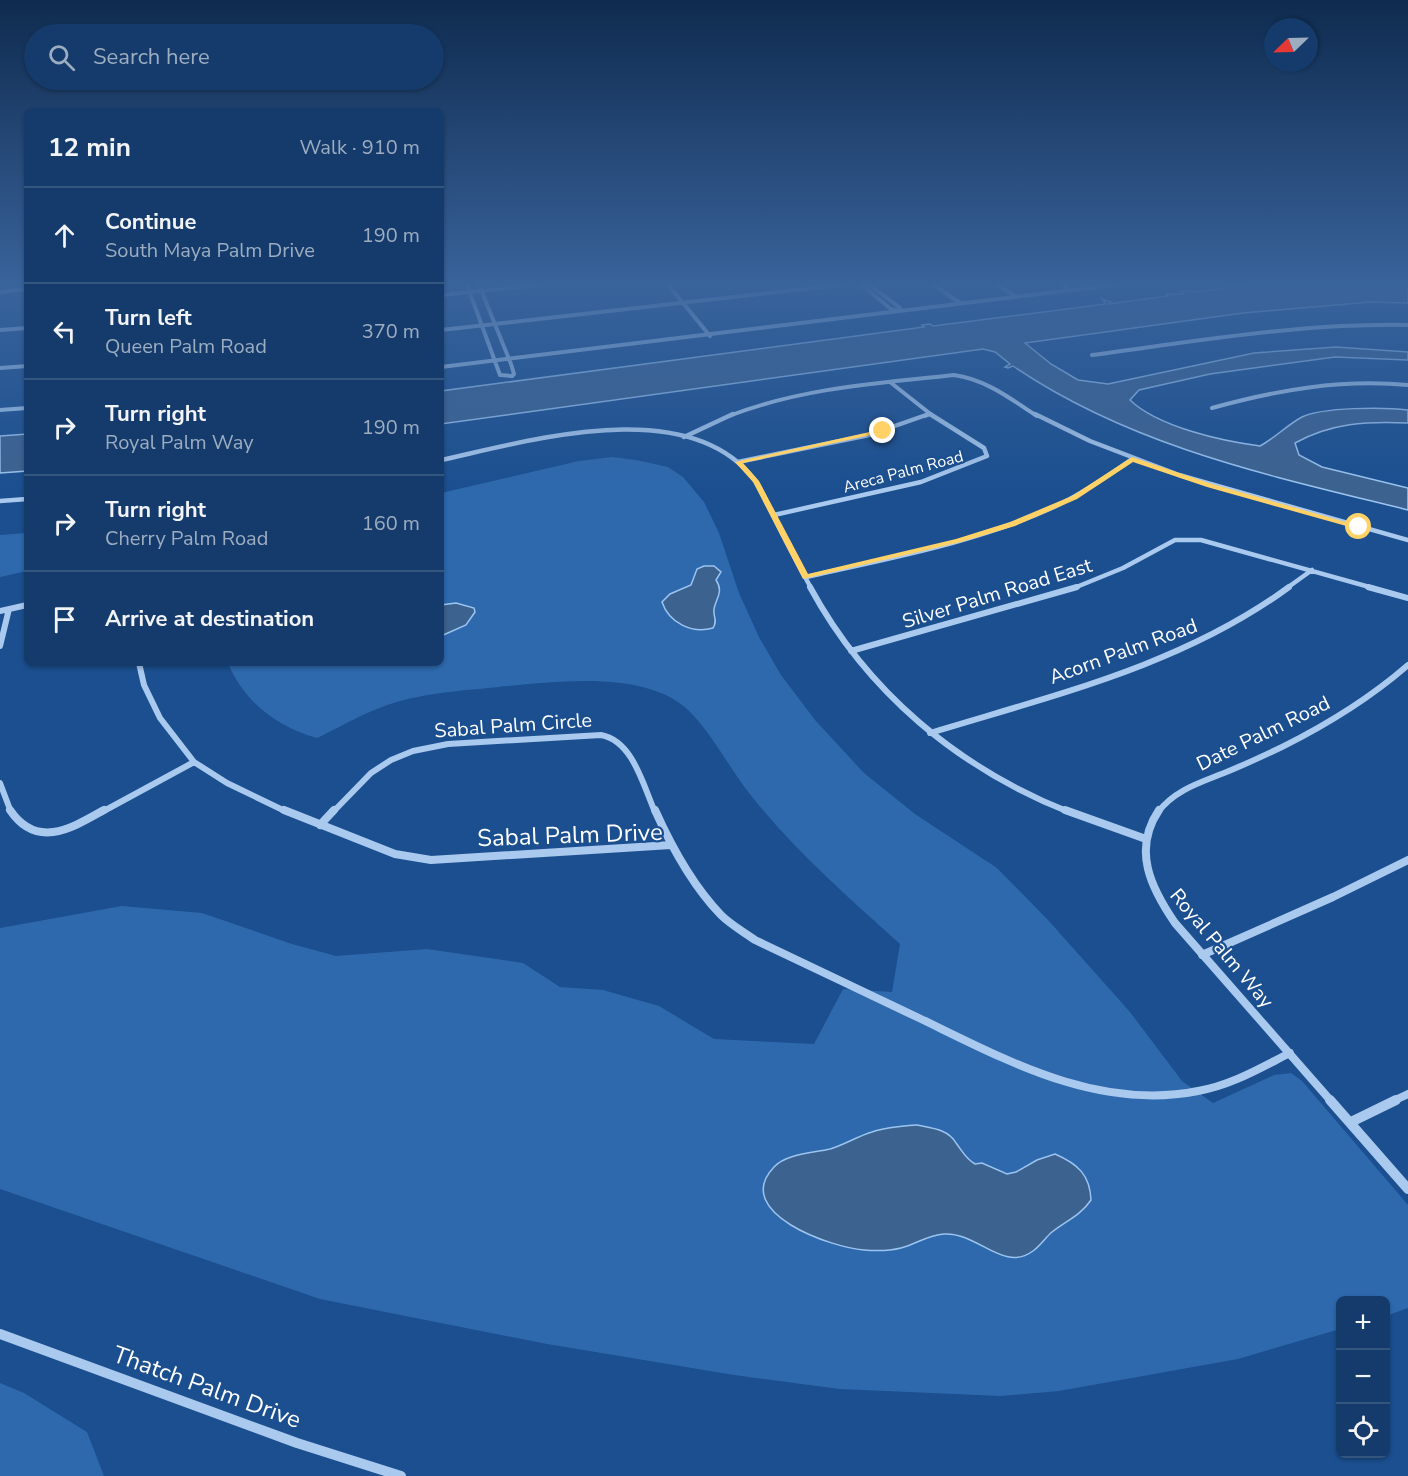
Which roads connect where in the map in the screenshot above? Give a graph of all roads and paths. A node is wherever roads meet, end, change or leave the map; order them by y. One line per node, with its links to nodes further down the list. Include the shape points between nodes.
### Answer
1 (492, 351): 7 (street)
2 (506, 351): 6 (street)
3 (580, 351): 6 (street)
4 (1122, 351): 5 (street)
5 (1092, 355)
6 (509, 359): 7 (street); 7 (street, via 514,374 509,377 500,375)
7 (495, 360): 9 (street)
8 (24, 366): 10 (street)
9 (444, 367)
10 (0, 368)
11 (890, 382): 16 (street, Areca Palm Road); 17 (street, via 740,410); 19 (street, via 970,377 1060,428)
12 (1408, 385): 14 (street, via 1331,383 1263,394)
13 (24, 408): 15 (street)
14 (1212, 408)
15 (0, 410)
16 (930, 414): 20 (street, via 869,435); 23 (street, Areca Palm Road, via 984,448 984,459 921,482)
17 (684, 437): 18 (street, via 633,428 581,430); 20 (street, via 714,447)
18 (444, 459)
19 (1132, 459): 24 (street, via 1221,489); 26 (street, via 1074,497 1012,524 958,541)
20 (738, 462): 23 (street, via 756,481)
21 (24, 500): 22 (street)
22 (0, 501)
23 (774, 515): 26 (street)
24 (1408, 540)
25 (1312, 570): 27 (street); 32 (street, Silver Palm Road East, via 1202,540 1180,539 1067,591); 35 (street, Acorn Palm Road, via 1239,621 1180,651)
26 (806, 577): 32 (street)
27 (1408, 598)
28 (24, 606): 29 (street)
29 (9, 609): 30 (street); 31 (street)
30 (0, 610)
31 (0, 646)
32 (851, 651): 35 (street, via 879,685)
33 (1408, 665): 39 (street, Date Palm Road, via 1358,704 1317,729 1173,796 1153,819)
34 (140, 666): 36 (street, Sabal Palm Drive, via 159,718)
35 (930, 733): 39 (street, via 986,773 1026,794)
36 (194, 762): 37 (street, via 56,832 39,833 15,820 2,797); 38 (street, Sabal Palm Drive, via 255,798)
37 (0, 783)
38 (320, 825): 40 (street, Sabal Palm Drive, via 395,854 425,860); 40 (street, Sabal Palm Circle, via 371,773 413,751 448,744 601,735 611,737 626,749)
39 (1146, 839): 42 (street, Royal Palm Way, via 1146,868 1154,889 1175,923)
40 (671, 845): 43 (street, Sabal Palm Drive, via 700,891 723,917 755,940 1054,1080 1132,1095 1186,1095 1225,1085)
41 (1408, 860): 42 (street)
42 (1202, 954): 43 (street, Royal Palm Way)
43 (1290, 1053): 45 (street, Royal Palm Way)
44 (1408, 1094): 45 (street)
45 (1350, 1122): 46 (street, Royal Palm Way)
46 (1408, 1189)
47 (0, 1334): 48 (street, Thatch Palm Drive, via 297,1443)
48 (401, 1476)

